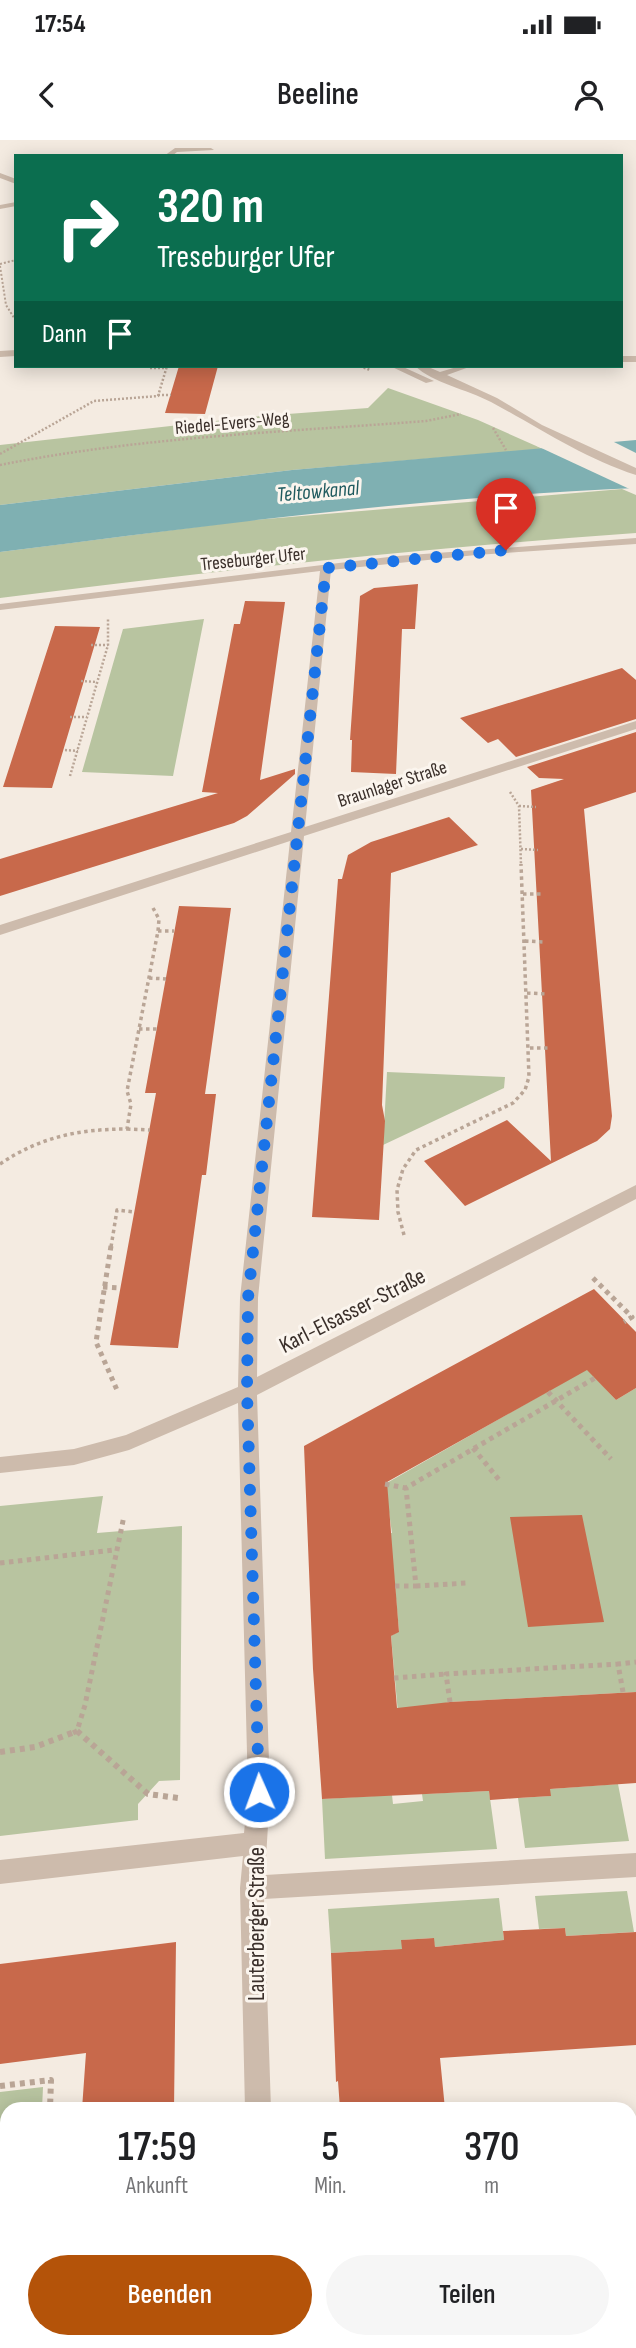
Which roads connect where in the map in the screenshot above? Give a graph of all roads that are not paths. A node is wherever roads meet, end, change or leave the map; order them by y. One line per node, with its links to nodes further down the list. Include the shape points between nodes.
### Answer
1 (219, 140): 2 (street)
2 (209, 153): 3 (street, via 175,150)
3 (170, 154)
4 (399, 368): 8 (street)
5 (424, 368): 7 (street)
6 (462, 368): 7 (street)
7 (440, 375): 8 (street); 11 (street, via 503,404)
8 (426, 380): 9 (street)
9 (465, 399)
10 (489, 410): 11 (street)
11 (539, 427): 12 (street)
12 (636, 472)
13 (636, 541): 14 (street, Treseburger Ufer)
14 (326, 568): 15 (street, Treseburger Ufer); 17 (street, Lauterberger Straße)
15 (0, 607)
16 (636, 725): 17 (street, Braunlager Straße)
17 (298, 834): 18 (street, Braunlager Straße); 20 (street, Lauterberger Straße, via 248,1298)
18 (0, 930)
19 (636, 1191): 20 (street, Karl-Elsasser-Straße)
20 (247, 1391): 21 (street, Karl-Elsasser-Straße, via 109,1450); 22 (street, Lauterberger Straße, via 259,1792)
21 (0, 1465)
22 (255, 1843): 24 (street); 25 (street, Lauterberger Straße)
23 (636, 1865): 25 (street)
24 (0, 1872)
25 (252, 1888): 26 (street, Lauterberger Straße)
26 (258, 2102)

